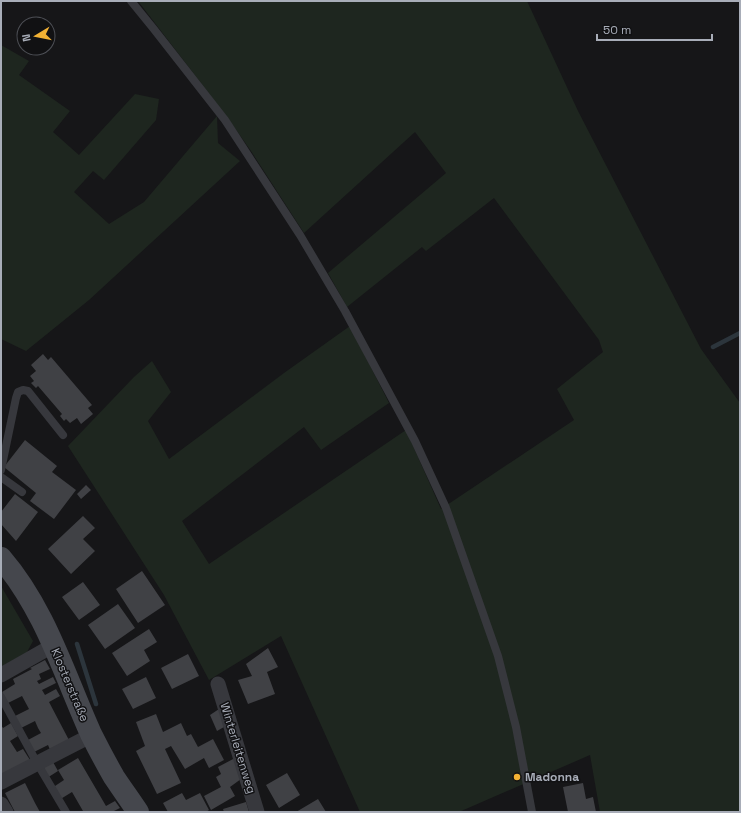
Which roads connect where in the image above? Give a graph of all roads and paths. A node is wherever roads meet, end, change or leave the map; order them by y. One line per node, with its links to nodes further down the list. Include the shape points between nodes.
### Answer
1 (131, 1): 19 (lane, via 224,120 300,235 345,311 415,441 446,508 498,656 516,727)
2 (63, 435): 3 (lane, via 28,391 18,392)
3 (1, 470)
4 (1, 477): 5 (lane)
5 (22, 492)
6 (1, 558): 7 (street, Klosterstraße, via 30,598)
7 (54, 645): 8 (street); 11 (street, Klosterstraße)
8 (1, 675)
9 (218, 684): 18 (street, Winterleitenweg)
10 (1, 697): 12 (lane)
11 (92, 735): 12 (street); 17 (street, Klosterstraße, via 113,776)
12 (38, 763): 13 (street); 16 (lane)
13 (1, 782)
14 (1, 804): 15 (street)
15 (6, 812)
16 (66, 812)
17 (138, 812)
18 (257, 812)
19 (532, 812)

